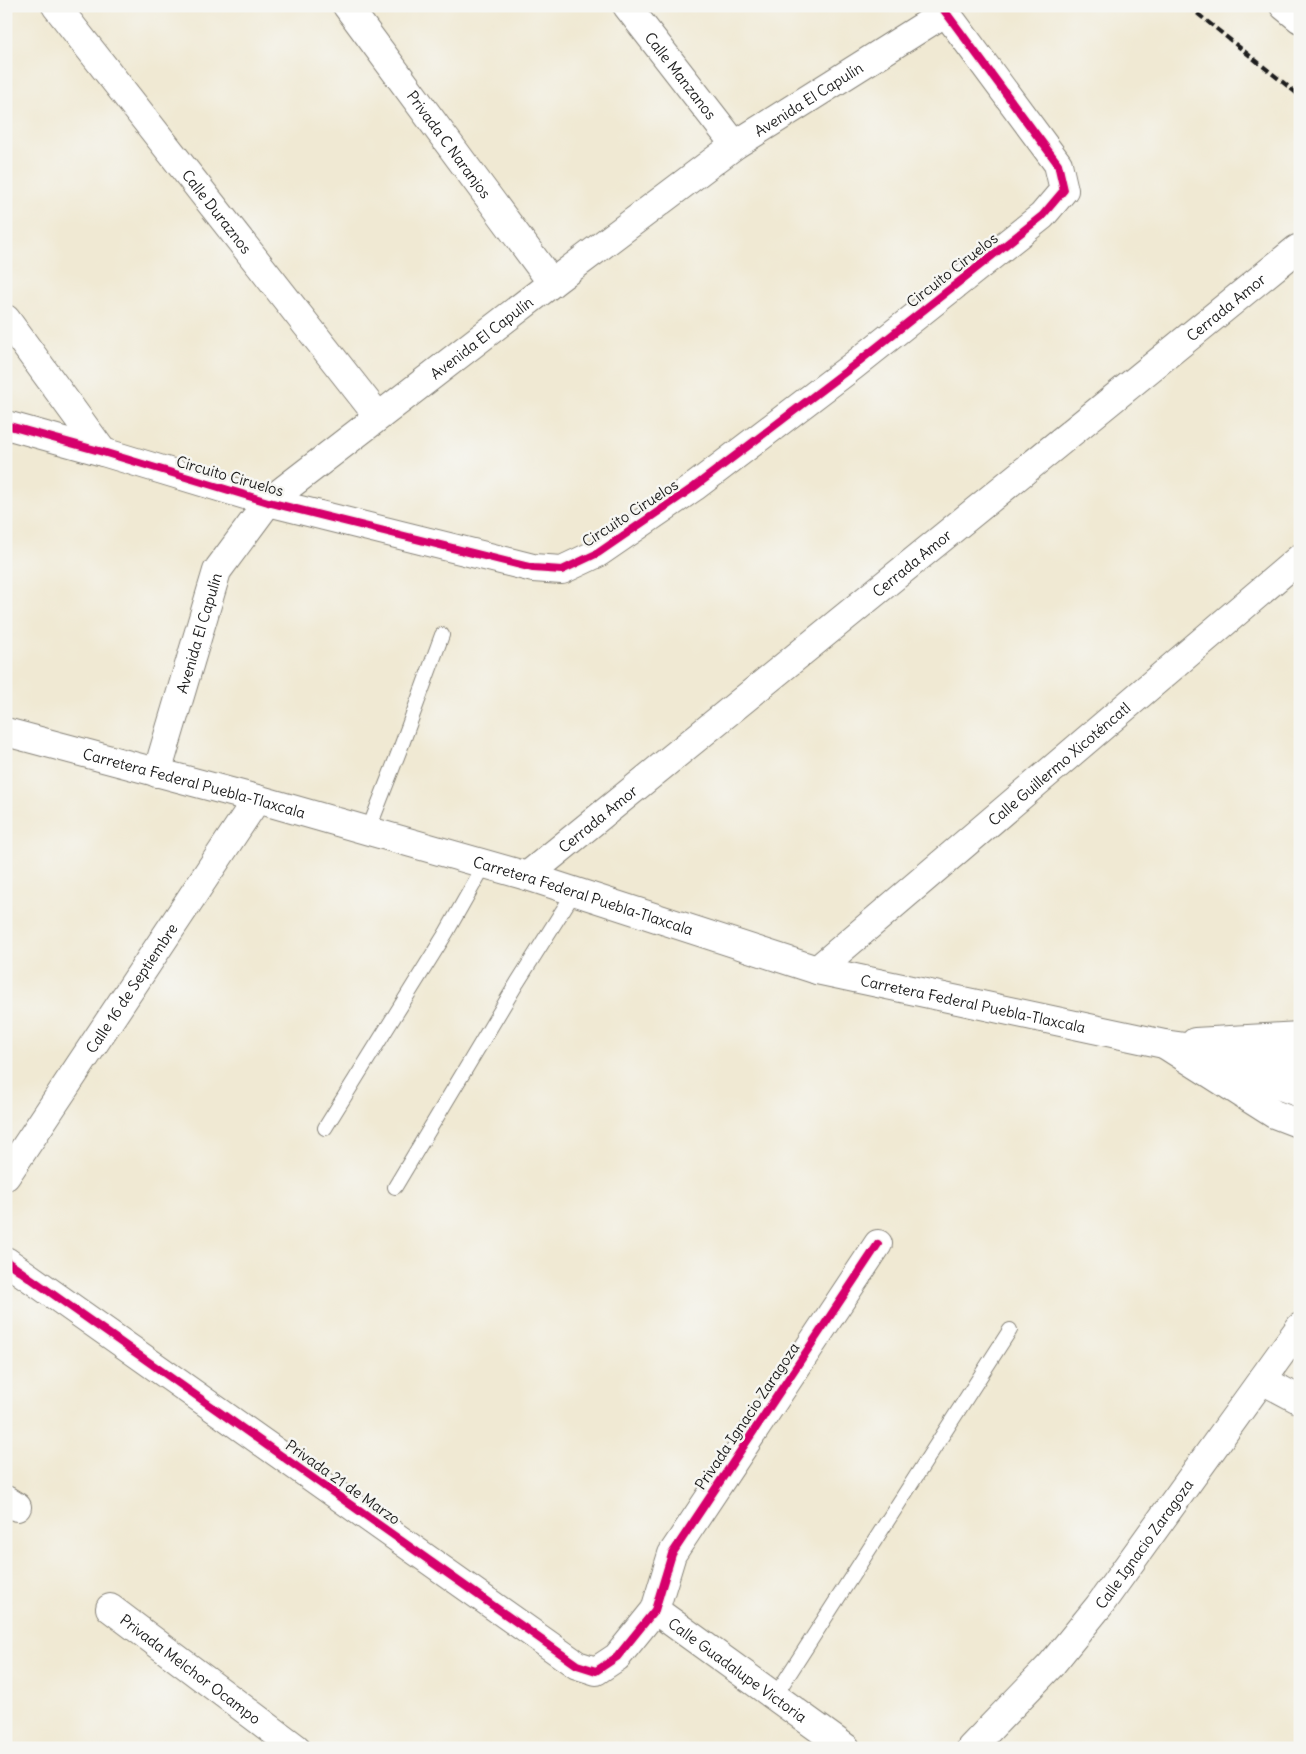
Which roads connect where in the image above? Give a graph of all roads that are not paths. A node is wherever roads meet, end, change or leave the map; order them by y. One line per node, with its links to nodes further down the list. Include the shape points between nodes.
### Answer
1 (56, 6): 11 (street, Calle Duraznos)
2 (347, 6): 9 (street, Privada C Naranjos)
3 (627, 6): 7 (street, Calle Manzanos)
4 (1284, 6): 6 (street)
5 (944, 9): 7 (street, Avenida El Capulín); 14 (street, Circuito Ciruelos, via 1058,164 1064,190 1042,216 694,487 598,553 562,570 533,568)
6 (1300, 19)
7 (735, 145): 9 (street, Avenida El Capulín)
8 (1296, 249): 22 (street, Cerrada Amor)
9 (552, 283): 11 (street, Avenida El Capulín)
10 (6, 320): 13 (street)
11 (378, 416): 14 (street, Avenida El Capulín)
12 (6, 425): 13 (street, Circuito Ciruelos)
13 (103, 452): 14 (street, Circuito Ciruelos)
14 (268, 502): 18 (street, Avenida El Capulín, via 217,571)
15 (1300, 558): 24 (street, Calle Guillermo Xicoténcatl)
16 (442, 635): 20 (lane)
17 (6, 732): 18 (street, Carretera Federal Puebla-Tlaxcala)
18 (157, 773): 19 (street, Carretera Federal Puebla-Tlaxcala)
19 (257, 799): 20 (street, Carretera Federal Puebla-Tlaxcala); 31 (street, Calle 16 de Septiembre)
20 (368, 831): 21 (street, Carretera Federal Puebla-Tlaxcala)
21 (485, 864): 22 (street, Carretera Federal Puebla-Tlaxcala); 30 (lane)
22 (527, 876): 23 (street, Carretera Federal Puebla-Tlaxcala)
23 (576, 891): 24 (street, Carretera Federal Puebla-Tlaxcala); 32 (lane, via 517,983)
24 (817, 970): 26 (street, Carretera Federal Puebla-Tlaxcala)
25 (1300, 1036): 26 (street, Carretera Federal Puebla-Tlaxcala)
26 (1164, 1044): 27 (street, Carretera Federal Puebla-Tlaxcala); 28 (street, Carretera Federal Puebla-Tlaxcala); 29 (street, Carretera Federal Puebla-Tlaxcala, via 1274,1114)
27 (1300, 1065)
28 (1300, 1093)
29 (1300, 1124)
30 (325, 1128)
31 (6, 1176)
32 (395, 1188)
33 (878, 1244): 40 (street, Privada Ignacio Zaragoza, via 672,1554)
34 (6, 1261): 40 (street, Privada 21 de Marzo, via 577,1665 596,1671 616,1657)
35 (1300, 1327): 37 (street, Calle Ignacio Zaragoza)
36 (1010, 1330): 41 (lane)
37 (1262, 1380): 38 (street); 44 (street, Calle Ignacio Zaragoza, via 1099,1606 1050,1665)
38 (1300, 1400)
39 (110, 1608): 42 (street, Privada Melchor Ocampo)
40 (654, 1610): 41 (street, Calle Guadalupe Victoria)
41 (775, 1696): 43 (street, Calle Guadalupe Victoria)
42 (296, 1748)
43 (846, 1748)
44 (972, 1748)

